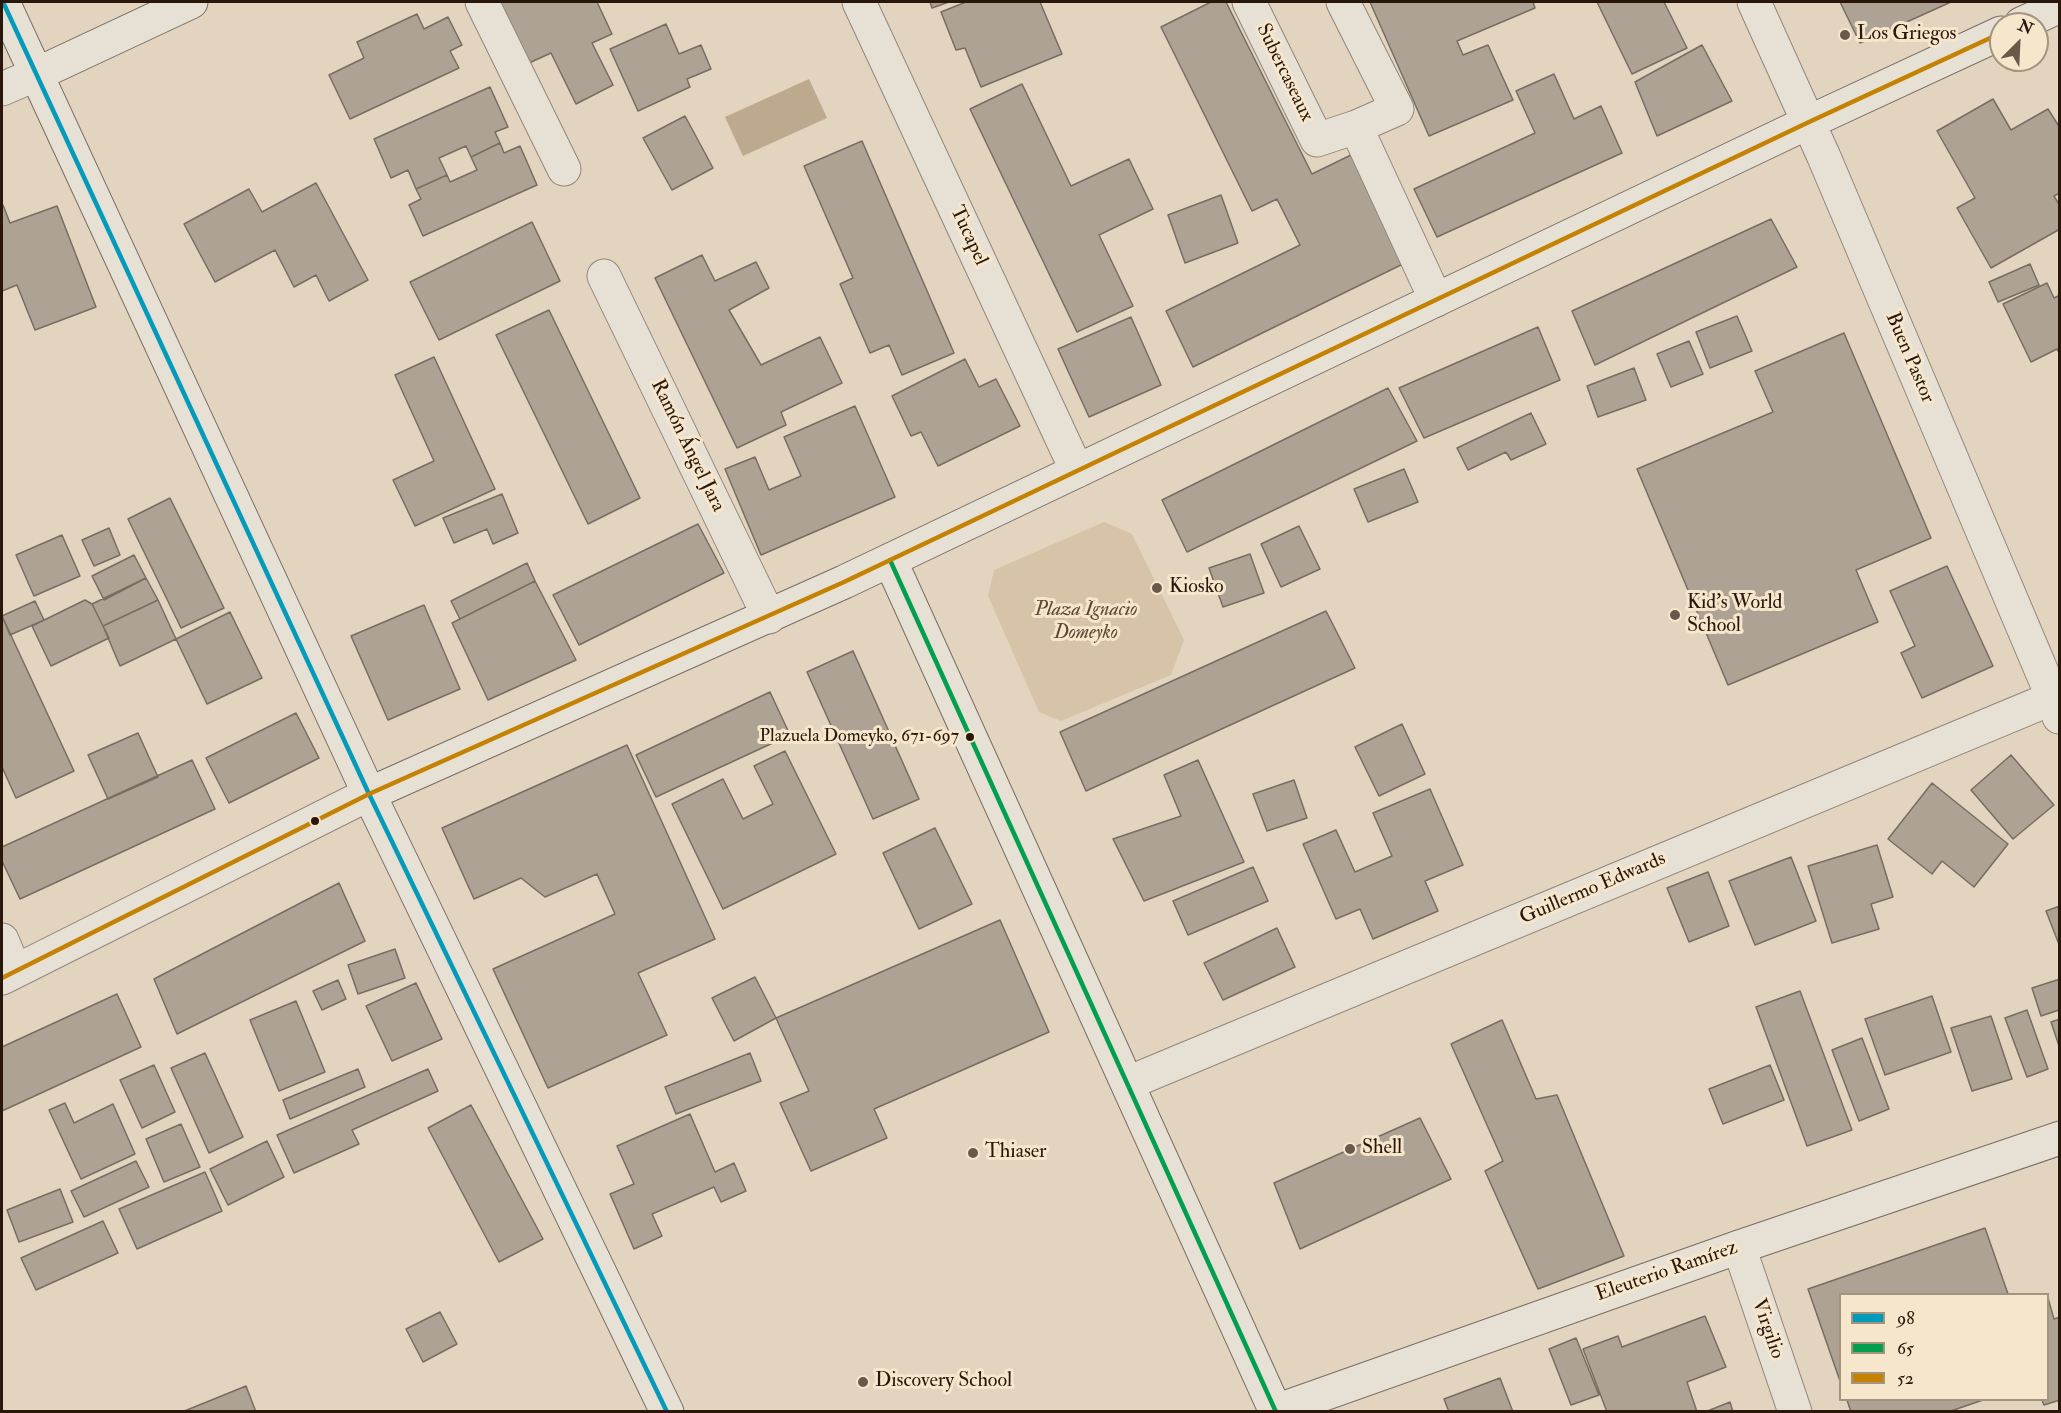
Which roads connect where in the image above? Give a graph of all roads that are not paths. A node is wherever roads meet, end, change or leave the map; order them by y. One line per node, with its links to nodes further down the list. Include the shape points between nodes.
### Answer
1 (3, 2): 9 (street)
2 (191, 2): 9 (street)
3 (482, 2): 13 (street)
4 (859, 2): 16 (street, Tucapel)
5 (1249, 2): 12 (street, Subercaseaux, via 1317,140)
6 (1343, 2): 12 (street, Subercaseaux, via 1397,109)
7 (1754, 2): 11 (street, Buen Pastor)
8 (1989, 39): 11 (street)
9 (37, 74): 10 (street); 20 (street)
10 (2, 89)
11 (1809, 122): 15 (street); 19 (street, Buen Pastor)
12 (1356, 127): 15 (street)
13 (564, 169)
14 (604, 276): 18 (street, Ramón Ángel Jara)
15 (1436, 300): 16 (street)
16 (1077, 471): 17 (street)
17 (890, 560): 18 (street); 23 (street)
18 (769, 617): 20 (street)
19 (2057, 703): 23 (street, Guillermo Edwards)
20 (369, 794): 22 (street); 27 (street)
21 (2, 940): 22 (street)
22 (8, 974)
23 (1128, 1083): 26 (street)
24 (2060, 1138): 25 (street, Eleuterio Ramírez)
25 (1739, 1247): 26 (street, Eleuterio Ramírez); 28 (street, Virgilio)
26 (1275, 1411)
27 (667, 1412)
28 (1795, 1412)

